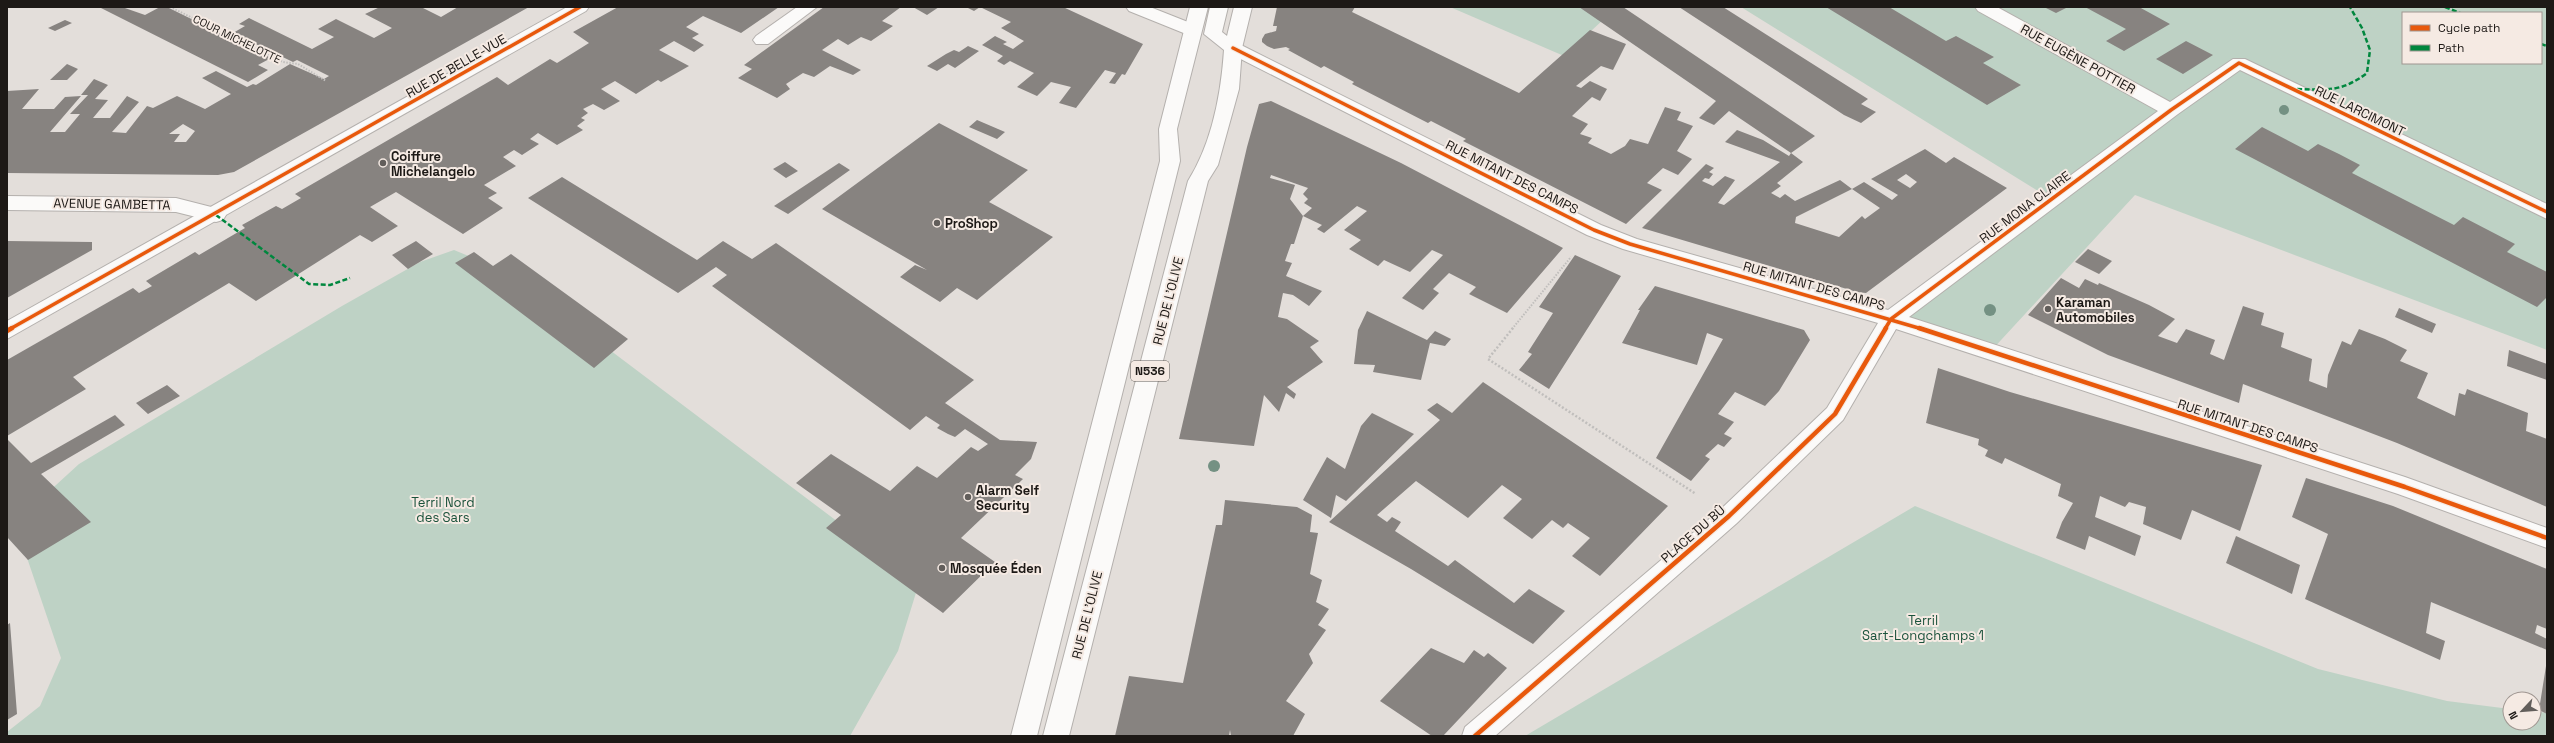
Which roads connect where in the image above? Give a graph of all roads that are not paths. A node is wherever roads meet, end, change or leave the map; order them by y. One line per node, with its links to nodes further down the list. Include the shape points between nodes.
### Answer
1 (580, 7): 14 (street, RUE DE BELLE-VUE)
2 (808, 7): 9 (street)
3 (1135, 7): 8 (street)
4 (1199, 7): 8 (street, N536)
5 (1219, 7): 10 (street, RUE MITANT DES CAMPS, via 1213,34)
6 (1243, 7): 10 (street, RUE DE L'OLIVE / N536)
7 (1984, 7): 11 (street, RUE EUGÈNE POTTIER)
8 (1192, 30): 18 (street, N536, via 1168,129 1170,161)
9 (762, 40)
10 (1233, 48): 15 (street, RUE MITANT DES CAMPS, via 1594,230 1630,244); 19 (street, RUE DE L'OLIVE / N536, via 1230,89 1208,165 1198,181)
11 (2171, 110): 13 (street, RUE LARCIMONT, via 2239,63); 15 (street, RUE MONA CLAIRE)
12 (7, 203): 14 (street, AVENUE GAMBETTA, via 176,205)
13 (2547, 212)
14 (216, 214): 16 (street, RUE DE BELLE-VUE)
15 (1891, 319): 17 (street, RUE MITANT DES CAMPS, via 2405,487); 20 (street, PLACE DU BÛ, via 1835,414 1730,516)
16 (7, 331)
17 (2547, 538)
18 (1024, 736)
19 (1056, 736)
20 (1475, 736)

